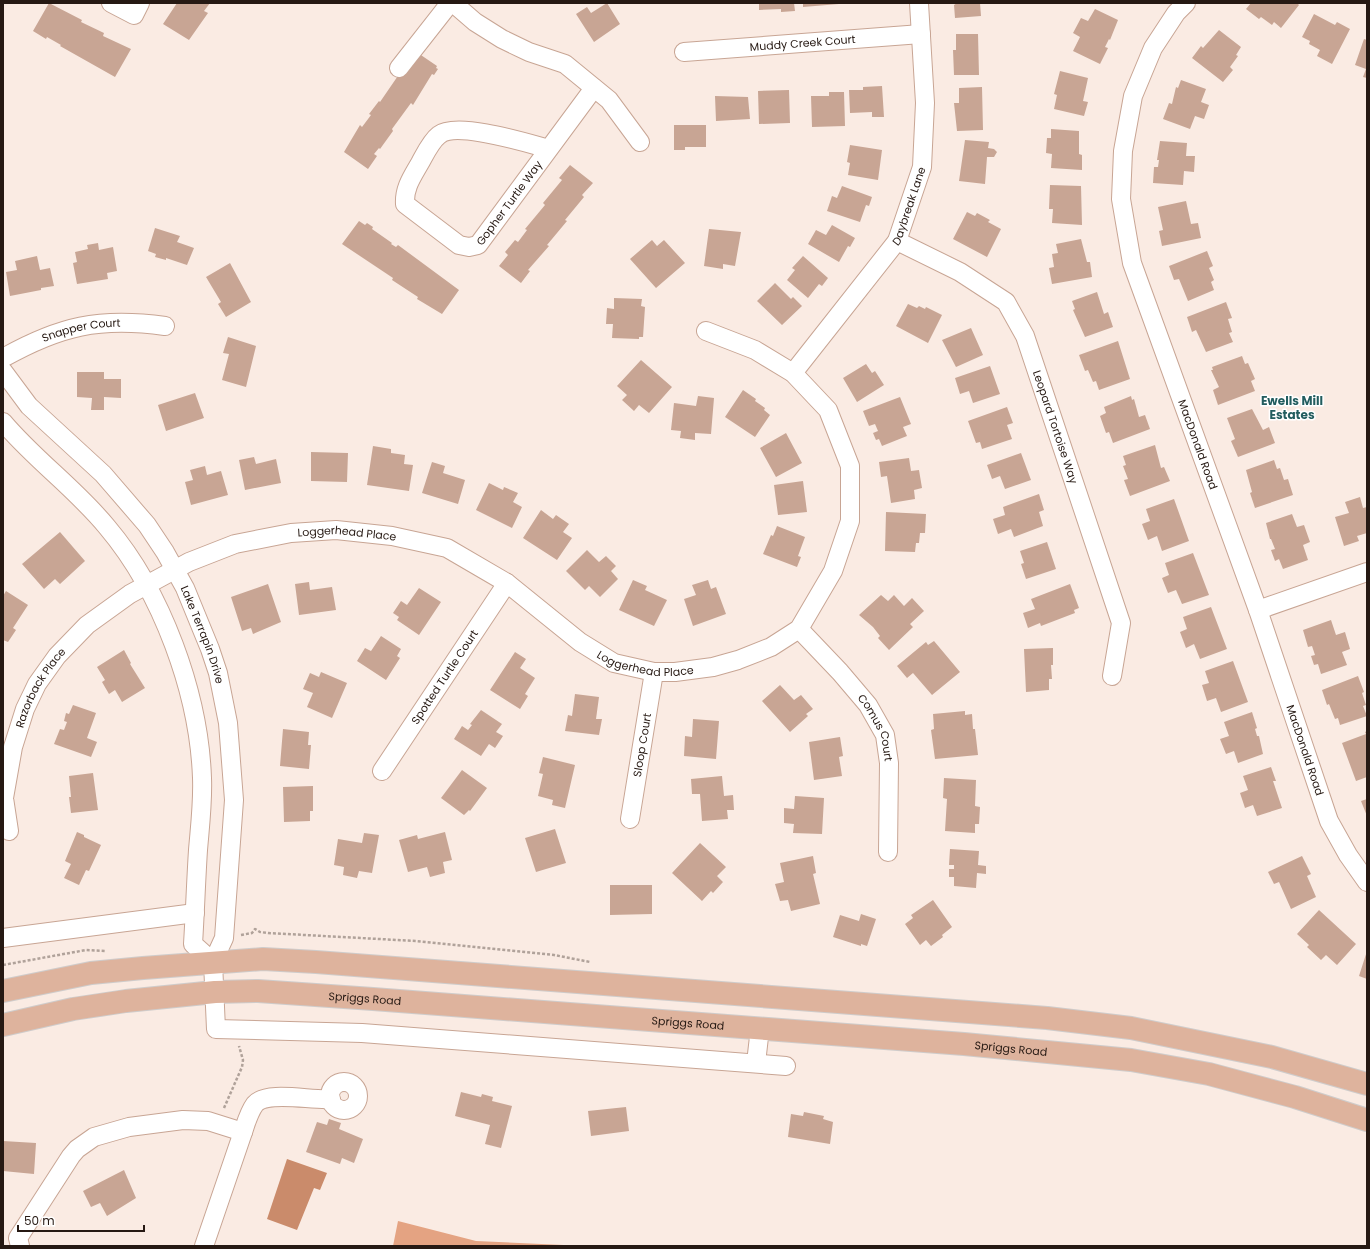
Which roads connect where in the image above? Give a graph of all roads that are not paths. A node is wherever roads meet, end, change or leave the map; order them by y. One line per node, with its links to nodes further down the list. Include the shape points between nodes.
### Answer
1 (111, 3): 2 (street, via 134,15)
2 (140, 3)
3 (450, 3): 9 (street)
4 (453, 3): 10 (street, via 475,22 502,39 529,52 565,64)
5 (918, 3): 7 (street, Daybreak Lane)
6 (1186, 3): 24 (street, MacDonald Road, via 1176,12 1152,48 1133,96 1123,150 1121,199 1132,264)
7 (921, 34): 8 (street, Muddy Creek Court); 13 (street, Daybreak Lane, via 925,103 922,167)
8 (684, 52)
9 (399, 68)
10 (594, 88): 11 (street, via 618,110); 12 (street, Gopher Turtle Way)
11 (640, 142)
12 (549, 149): 12 (street, Gopher Turtle Way, via 478,245 459,245 405,204 404,194 407,186 425,155 439,135 449,130 460,129 504,137)
13 (897, 241): 18 (street, Daybreak Lane); 27 (street, Leopard Tortoise Way, via 960,272 1006,302 1025,336 1121,623)
14 (165, 326): 16 (street, Snapper Court, via 136,322 85,325 31,342)
15 (706, 331): 18 (street, via 755,350)
16 (3, 358)
17 (3, 371): 20 (street, Lake Terrapin Drive, via 29,406 119,491 146,525)
18 (793, 374): 25 (street, via 828,410 850,466 850,521 833,571)
19 (3, 422): 23 (street, via 108,528)
20 (174, 570): 22 (street, Loggerhead Place, via 235,544 291,533 336,530 392,536 447,548); 23 (street, Loggerhead Place); 36 (street, Lake Terrapin Drive, via 201,625 218,674 232,759 234,816 224,938)
21 (1367, 572): 24 (street)
22 (508, 583): 26 (street, Loggerhead Place, via 580,642 607,659); 29 (street, Spotted Turtle Court)
23 (146, 584): 28 (street, Razorback Place, via 114,604 57,656 37,684); 34 (street, via 175,648 189,690 199,742 202,794)
24 (1258, 610): 33 (street, MacDonald Road, via 1329,821)
25 (799, 630): 26 (street, Loggerhead Place, via 771,646 738,660 713,667); 32 (street, Comus Court, via 868,705 885,735 889,763)
26 (654, 672): 30 (street, Sloop Court)
27 (1112, 676)
28 (8, 746): 31 (street, Razorback Place, via 4,798)
29 (382, 771)
30 (630, 819)
31 (9, 831)
32 (888, 852)
33 (1367, 882)
34 (194, 913): 35 (street); 36 (street, via 193,944)
35 (3, 938)
36 (213, 962): 37 (main road, via 91,973); 38 (street, Lake Terrapin Drive); 43 (main road, via 263,959 316,962 1047,1018 1131,1028 1272,1057)
37 (3, 991)
38 (215, 992): 39 (main road, Spriggs Road, via 73,1009); 40 (main road, Spriggs Road, via 281,992); 41 (street, Lake Terrapin Drive, via 216,1029 362,1033)
39 (3, 1025)
40 (760, 1028): 41 (street); 45 (main road, Spriggs Road, via 1035,1049 1131,1060 1209,1074)
41 (756, 1063): 42 (street)
42 (786, 1066)
43 (1367, 1084)
44 (330, 1099): 46 (street, via 277,1097 260,1100 254,1106)
45 (1367, 1120)
46 (243, 1132): 47 (street, via 208,1122 183,1120 129,1127 94,1137 71,1156); 48 (street)
47 (19, 1242)
48 (204, 1246)

